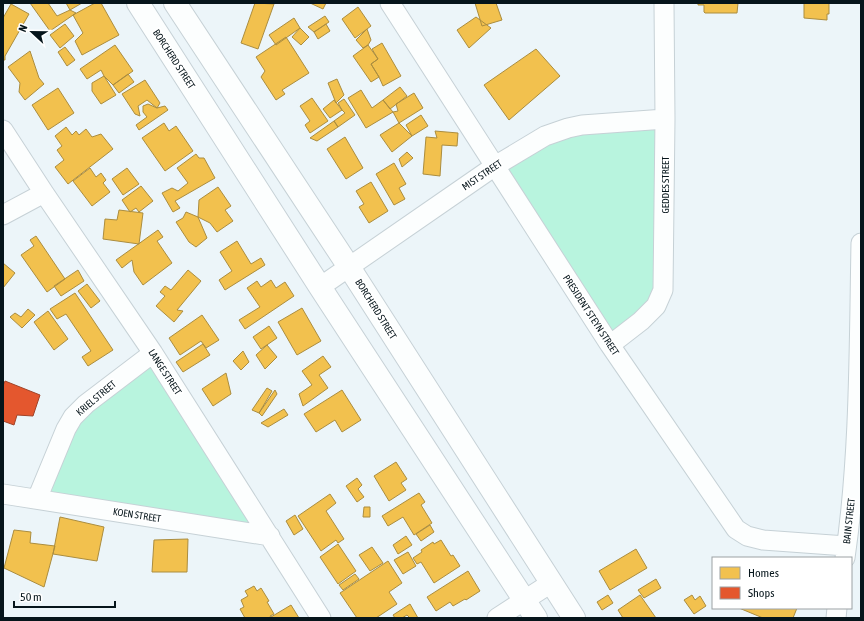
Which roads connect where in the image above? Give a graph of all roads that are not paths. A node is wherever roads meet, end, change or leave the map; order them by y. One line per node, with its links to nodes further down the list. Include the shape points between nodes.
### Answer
1 (138, 3): 12 (highway, BORCHERD STREET)
2 (175, 3): 11 (highway, BORCHERD STREET)
3 (390, 3): 7 (street, PRESIDENT STEYN STREET)
4 (664, 3): 5 (street, GEDDES STREET)
5 (665, 119): 7 (street, MIST STREET, via 596,123 568,128 545,136); 13 (street, GEDDES STREET, via 663,290 656,306)
6 (3, 130): 8 (street, LANGE STREET)
7 (495, 166): 11 (street, MIST STREET); 13 (street, PRESIDENT STEYN STREET)
8 (44, 193): 9 (street); 14 (street, LANGE STREET)
9 (3, 215)
10 (861, 243): 18 (street, BAIN STREET, via 858,389)
11 (349, 266): 12 (street, MIST STREET); 19 (highway, BORCHERD STREET)
12 (320, 287): 20 (highway, BORCHERD STREET)
13 (610, 345): 18 (street, PRESIDENT STEYN STREET, via 736,529 747,536 762,540)
14 (153, 353): 16 (street, KRIEL STREET, via 86,404 73,417); 17 (street, LANGE STREET)
15 (3, 494): 16 (street, KOEN STREET)
16 (37, 499): 17 (street, KOEN STREET)
17 (270, 536): 21 (street, LANGE STREET)
18 (846, 552)
19 (551, 583): 20 (street); 23 (highway, BORCHERD STREET)
20 (530, 609): 22 (street)
21 (321, 618)
22 (496, 618)
23 (574, 618)

